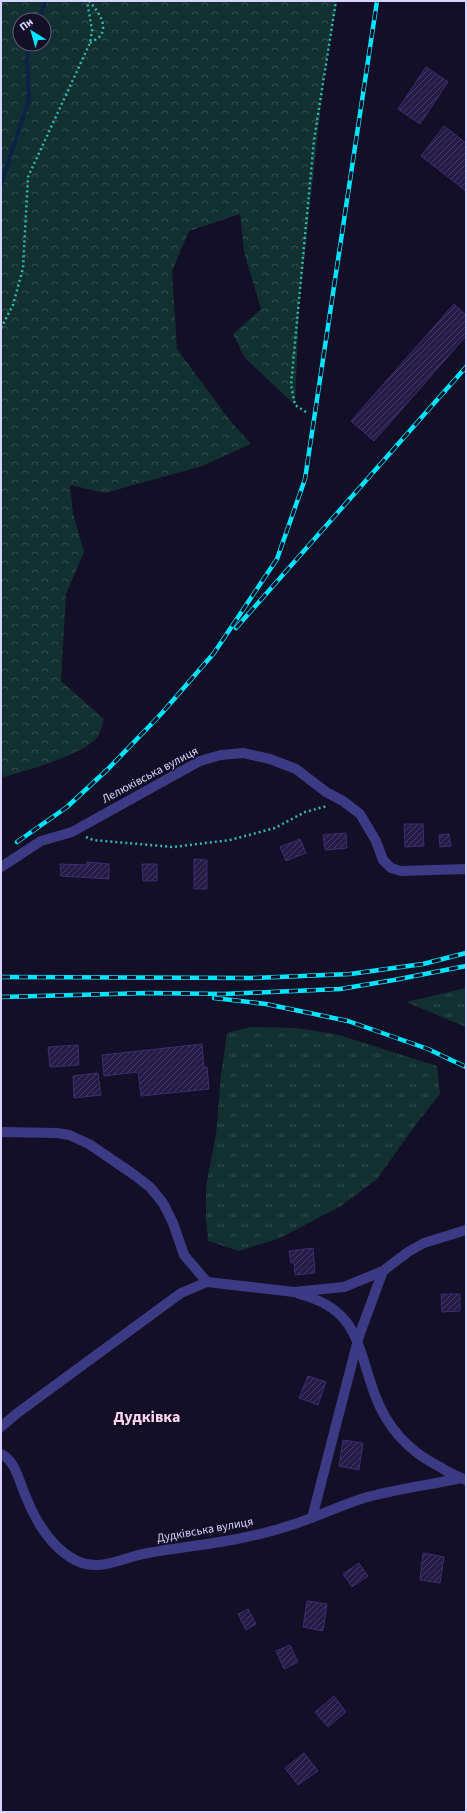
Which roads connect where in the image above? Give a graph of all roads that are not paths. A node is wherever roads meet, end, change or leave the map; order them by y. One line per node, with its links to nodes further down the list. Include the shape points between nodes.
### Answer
1 (1, 867): 2 (street, Лелюківська вулиця, via 41,841 72,832 200,761 221,755 243,753 296,768 360,814 376,841 383,860 391,868 401,871)
2 (466, 869)
3 (1, 1132): 6 (street, via 69,1135 89,1144 133,1174 150,1187 163,1203 184,1255)
4 (466, 1230): 5 (street, via 424,1243)
5 (383, 1271): 7 (street, via 344,1286); 8 (street)
6 (207, 1282): 7 (street); 9 (street, via 181,1293)
7 (294, 1292): 8 (street, via 332,1308)
8 (358, 1340): 11 (street, via 375,1395 390,1427 424,1459); 12 (street)
9 (1, 1427)
10 (1, 1454): 12 (street, Дудківська вулиця, via 11,1461 26,1499 46,1534 64,1553 90,1565 103,1565 147,1553 228,1541 281,1529)
11 (464, 1478): 12 (street, Дудківська вулиця, via 364,1498)
12 (312, 1518)

